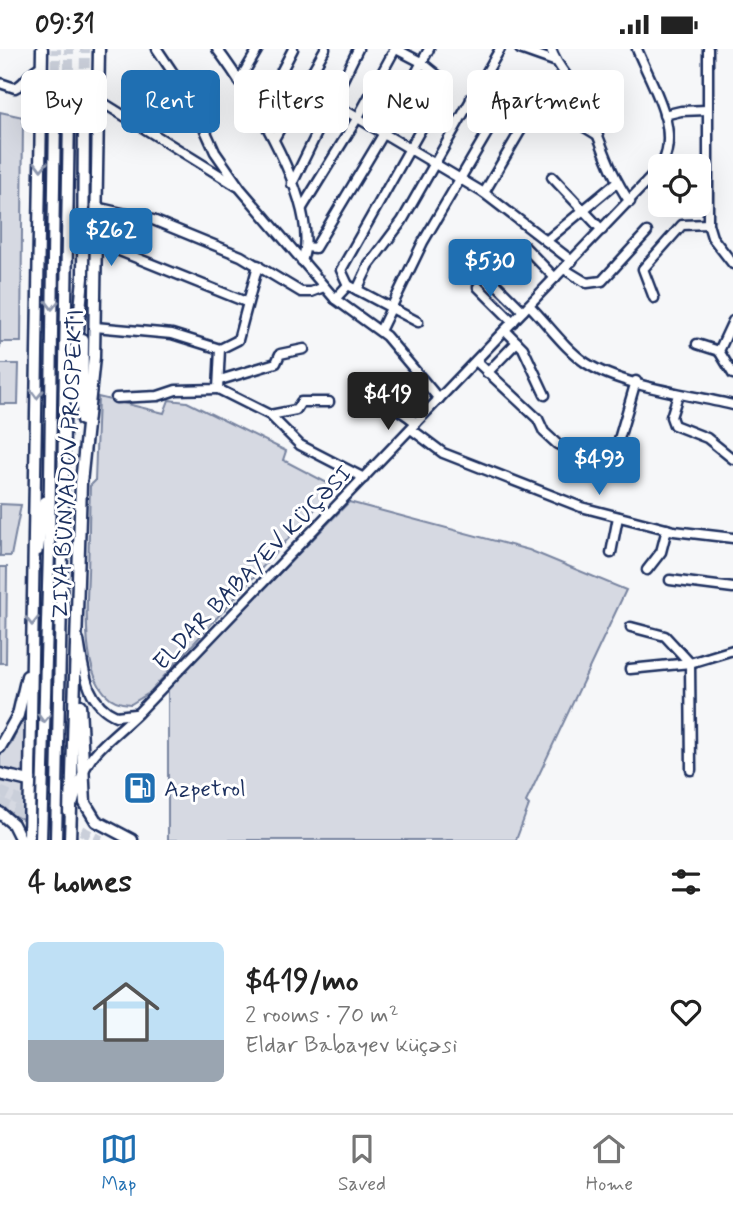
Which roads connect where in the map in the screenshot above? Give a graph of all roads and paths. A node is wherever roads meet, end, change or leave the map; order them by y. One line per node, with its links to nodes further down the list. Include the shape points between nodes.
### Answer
1 (42, 49): 18 (main road, ZIYA BÜNYADOV PROSPEKTI)
2 (99, 49): 19 (main road, ZIYA BÜNYADOV PROSPEKTI)
3 (157, 49): 48 (street, via 192,101)
4 (258, 49): 20 (street)
5 (293, 49): 21 (street)
6 (325, 49): 22 (street)
7 (358, 49): 23 (street)
8 (396, 49): 17 (street); 33 (street)
9 (429, 49): 17 (street)
10 (500, 49): 25 (street)
11 (520, 49): 16 (street)
12 (551, 49): 16 (street)
13 (637, 49): 32 (street, ELDAR BABAYEV KÜÇƏSI)
14 (708, 49): 30 (street)
15 (221, 51): 26 (street)
16 (554, 61): 45 (street, via 577,90)
17 (421, 62): 24 (street); 47 (street, via 447,83)
18 (42, 66): 27 (street, via 31,70 15,88); 126 (main road, ZIYA BÜNYADOV PROSPEKTI, one-way to 126)
19 (98, 70)
20 (246, 70)
21 (282, 70)
22 (313, 70)
23 (348, 70)
24 (417, 70)
25 (488, 70)
26 (234, 73)
27 (0, 83)
28 (107, 105): 51 (street)
29 (467, 105): 50 (street)
30 (707, 110): 32 (street); 63 (street)
31 (349, 112): 33 (street)
32 (664, 115): 49 (street, ELDAR BABAYEV KÜÇƏSI, via 670,137)
33 (358, 117): 34 (street); 61 (street)
34 (363, 120)
35 (55, 133): 114 (main road, ZIYA BÜNYADOV PROSPEKTI, one-way to 114)
36 (69, 133): 115 (main road, ZIYA BÜNYADOV PROSPEKTI)
37 (84, 133): 76 (main road, ZIYA BÜNYADOV PROSPEKTI)
38 (97, 133): 60 (main road, ZIYA BÜNYADOV PROSPEKTI)
39 (271, 133): 46 (street)
40 (277, 133): 46 (street)
41 (317, 133): 56 (street)
42 (384, 133): 47 (street); 69 (street, via 315,248)
43 (486, 133): 52 (street)
44 (519, 133): 58 (street)
45 (596, 134): 55 (street)
46 (274, 139): 56 (street)
47 (408, 148): 50 (street); 78 (street, via 341,270)
48 (215, 152): 51 (street); 57 (street)
49 (664, 154)
50 (435, 163): 52 (street); 81 (street)
51 (200, 165): 57 (street)
52 (459, 177): 58 (street); 85 (street)
53 (552, 177): 62 (street)
54 (648, 181): 59 (street, ELDAR BABAYEV KÜÇƏSI)
55 (616, 183): 59 (street); 62 (street)
56 (292, 184): 61 (street)
57 (240, 188): 70 (street)
58 (484, 193): 66 (street)
59 (630, 202): 64 (street, ELDAR BABAYEV KÜÇƏSI)
60 (96, 207): 67 (main road, ZIYA BÜNYADOV PROSPEKTI); 73 (street, via 153,220)
61 (302, 208): 69 (street)
62 (583, 210): 64 (street); 66 (street)
63 (708, 224): 72 (street); 82 (street, via 682,225 643,269)
64 (602, 230): 71 (street, ELDAR BABAYEV KÜÇƏSI)
65 (647, 232): 75 (street, via 601,281 587,282)
66 (546, 241): 71 (street)
67 (97, 242): 84 (street); 90 (main road, ZIYA BÜNYADOV PROSPEKTI)
68 (524, 246): 77 (street)
69 (307, 247): 70 (street)
70 (302, 261): 79 (street)
71 (572, 261): 75 (street, ELDAR BABAYEV KÜÇƏSI)
72 (733, 264)
73 (258, 265): 79 (street, via 301,292); 84 (street)
74 (478, 266): 86 (street)
75 (564, 269): 77 (street, ELDAR BABAYEV KÜÇƏSI)
76 (83, 278): 115 (main road, ZIYA BÜNYADOV PROSPEKTI); 118 (main road)
77 (555, 278): 86 (street, ELDAR BABAYEV KÜÇƏSI)
78 (348, 285): 81 (street); 83 (street)
79 (324, 287): 83 (street)
80 (478, 287): 89 (street)
81 (357, 290): 85 (street)
82 (654, 298)
83 (335, 299): 92 (street)
84 (246, 302): 95 (street, via 238,340)
85 (388, 308): 88 (street); 92 (street)
86 (526, 308): 89 (street, ELDAR BABAYEV KÜÇƏSI); 101 (street, via 586,362)
87 (733, 321): 97 (street)
88 (418, 322)
89 (513, 322): 91 (street, ELDAR BABAYEV KÜÇƏSI)
90 (95, 327): 95 (street, via 173,334); 118 (main road, ZIYA BÜNYADOV PROSPEKTI)
91 (505, 330): 93 (street); 98 (street, ELDAR BABAYEV KÜÇƏSI)
92 (380, 331): 107 (street)
93 (517, 342): 99 (street); 103 (street)
94 (697, 344): 97 (street)
95 (220, 349): 102 (street)
96 (304, 349): 102 (street, via 280,354 275,363)
97 (719, 351): 100 (street)
98 (475, 361): 99 (street); 107 (street, ELDAR BABAYEV KÜÇƏSI)
99 (487, 373): 113 (street, via 538,419 557,444)
100 (733, 374)
101 (636, 381): 104 (street); 112 (street)
102 (219, 384): 105 (street, via 158,396); 110 (street)
103 (545, 394)
104 (678, 395): 109 (street); 116 (street, via 671,417 674,425 707,438)
105 (116, 398)
106 (376, 399): 111 (street, via 388,402)
107 (439, 399): 111 (street, ELDAR BABAYEV KÜÇƏSI)
108 (329, 402): 110 (street, via 301,403 296,410)
109 (733, 405)
110 (270, 415): 117 (street, via 300,445)
111 (414, 426): 117 (street, ELDAR BABAYEV KÜÇƏSI); 119 (street, via 439,450 570,503)
112 (617, 446)
113 (576, 453)
114 (50, 457): 126 (main road); 145 (main road, ZIYA BÜNYADOV PROSPEKTI, one-way to 145, bridge)
115 (65, 458): 146 (main road, ZIYA BÜNYADOV PROSPEKTI, bridge)
116 (733, 459)
117 (364, 478): 133 (street, ELDAR BABAYEV KÜÇƏSI)
118 (81, 483): 127 (main road, ZIYA BÜNYADOV PROSPEKTI)
119 (618, 517): 120 (street); 122 (street)
120 (667, 529): 121 (street); 123 (street, via 661,552)
121 (733, 538)
122 (611, 553)
123 (647, 570)
124 (670, 580): 125 (street)
125 (733, 588)
126 (32, 595): 130 (main road, ZIYA BÜNYADOV PROSPEKTI, one-way to 130)
127 (77, 624): 133 (street, via 91,695 116,716); 135 (main road); 142 (main road, ZIYA BÜNYADOV PROSPEKTI)
128 (631, 627): 131 (street, via 665,636)
129 (733, 650): 131 (street)
130 (32, 651): 134 (main road, via 18,715); 138 (main road, ZIYA BÜNYADOV PROSPEKTI)
131 (690, 663): 132 (street); 136 (street)
132 (630, 669)
133 (138, 713): 135 (street, ELDAR BABAYEV KÜÇƏSI, via 97,749)
134 (0, 747)
135 (83, 768): 142 (street, ELDAR BABAYEV KÜÇƏSI); 148 (main road, via 84,799 91,816)
136 (691, 771)
137 (0, 774): 138 (main road)
138 (30, 782): 139 (main road); 140 (main road, ZIYA BÜNYADOV PROSPEKTI)
139 (60, 795): 140 (main road, via 38,790); 142 (main road)
140 (30, 808): 144 (main road, ZIYA BÜNYADOV PROSPEKTI)
141 (0, 813): 143 (main road, via 13,824)
142 (71, 823): 147 (main road, ZIYA BÜNYADOV PROSPEKTI)
143 (21, 840)
144 (31, 840)
145 (41, 840)
146 (55, 840)
147 (69, 840)
148 (132, 840)

